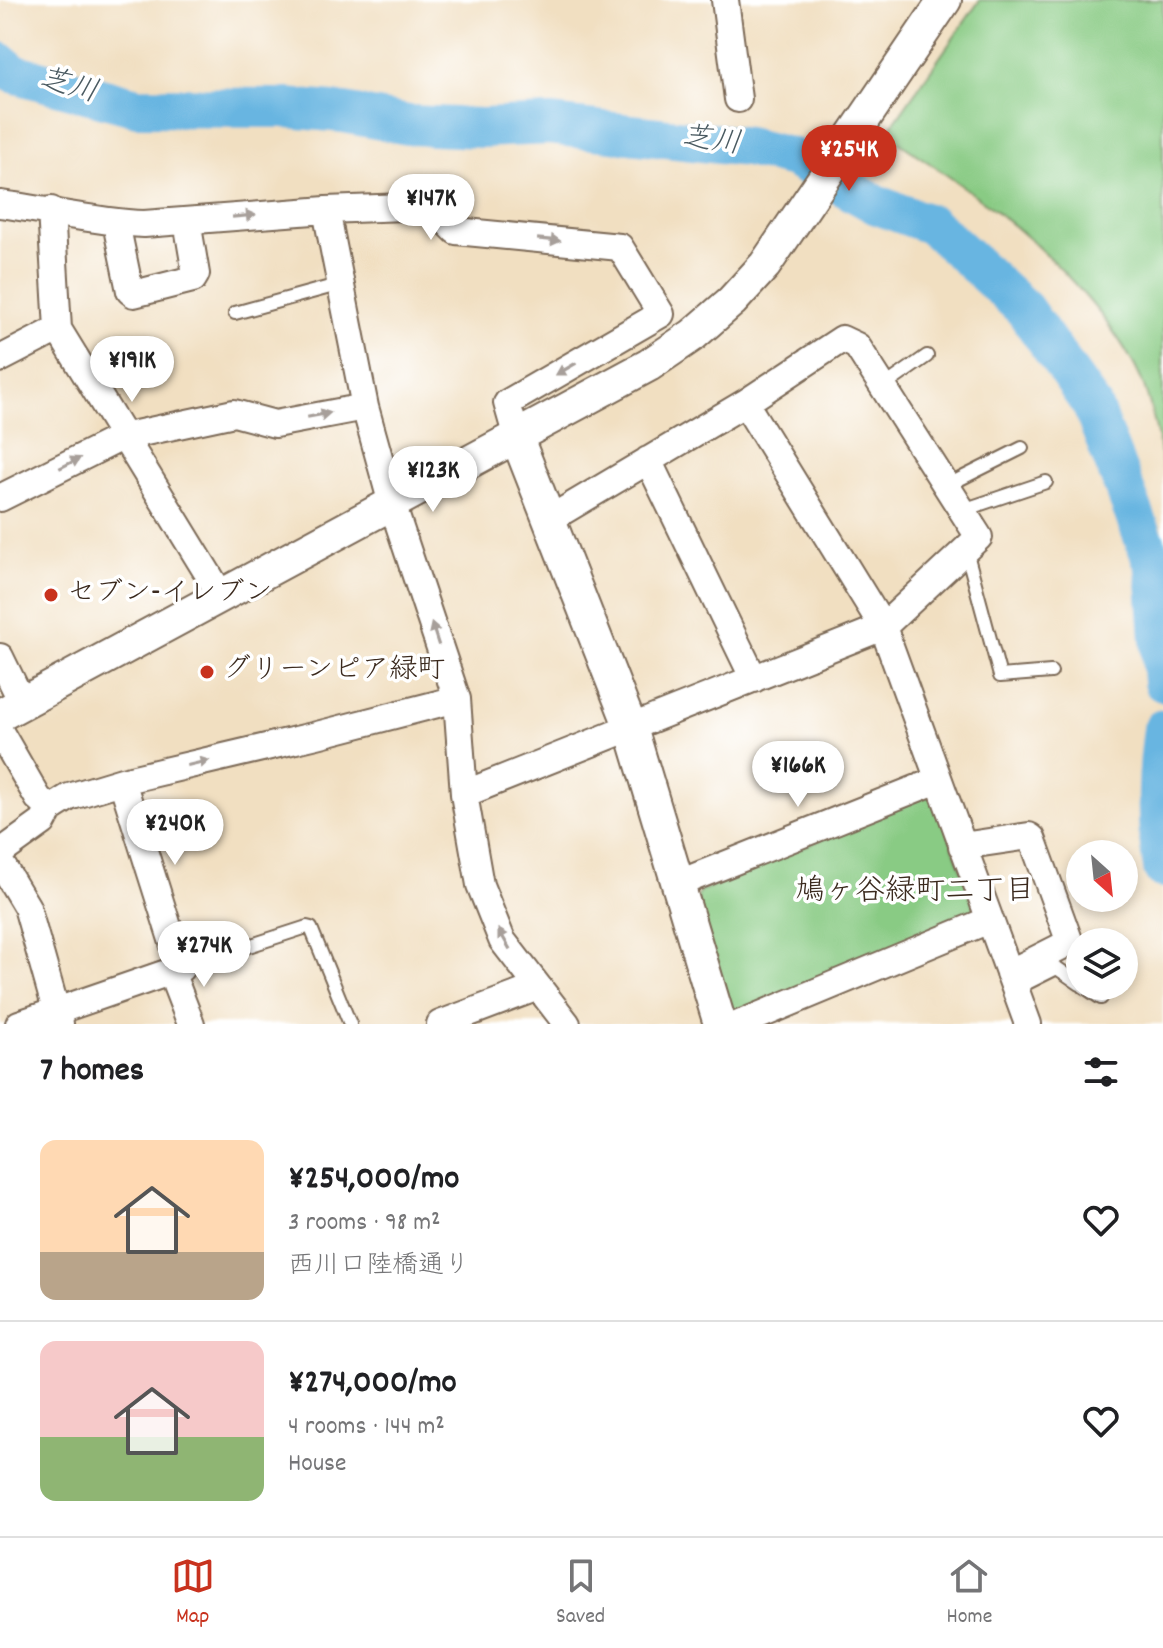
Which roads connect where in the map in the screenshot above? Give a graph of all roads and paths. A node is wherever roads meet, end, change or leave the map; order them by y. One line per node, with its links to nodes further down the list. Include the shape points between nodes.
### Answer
1 (725, 0): 3 (street)
2 (945, 0): 18 (street, via 793,227 740,292 693,335 649,365)
3 (738, 99)
4 (0, 204): 5 (street)
5 (51, 210): 8 (street); 11 (street)
6 (326, 210): 7 (street, one-way to 6); 9 (street); 18 (street, one-way to 18, via 431,206 456,231 620,247 661,314 507,403)
7 (187, 221): 8 (street); 8 (street, via 193,279 134,294)
8 (116, 223)
9 (341, 284): 10 (lane); 16 (street)
10 (235, 313)
11 (58, 329): 13 (street); 17 (street)
12 (927, 356): 14 (lane)
13 (0, 359)
14 (883, 387): 15 (street, via 857,346 842,339); 22 (street)
15 (745, 403): 20 (street); 29 (street)
16 (365, 407): 17 (street, one-way to 16, via 234,413 275,424); 24 (street)
17 (122, 437): 23 (street, one-way to 17); 28 (street)
18 (517, 438): 24 (street); 26 (street)
19 (1022, 448): 22 (lane)
20 (648, 460): 26 (street); 32 (street)
21 (1046, 482): 25 (lane)
22 (946, 486): 25 (street)
23 (0, 498)
24 (392, 504): 28 (street); 33 (street, one-way to 24)
25 (963, 510): 27 (street, via 979,537)
26 (548, 520): 35 (street)
27 (966, 550): 29 (street); 31 (lane, via 1000,676)
28 (221, 595): 34 (street)
29 (883, 627): 32 (street); 37 (street)
30 (0, 657): 34 (street)
31 (1051, 672)
32 (754, 679): 35 (street)
33 (457, 699): 38 (street, one-way to 33); 39 (street)
34 (11, 709)
35 (631, 728): 39 (street); 44 (street)
36 (0, 732): 40 (street, via 38,798)
37 (938, 780): 41 (street); 44 (street)
38 (122, 781): 40 (street, via 69,797); 46 (street)
39 (464, 794): 49 (street, one-way to 39, via 502,940 480,885)
40 (50, 809): 42 (street, via 43,822)
41 (962, 846): 45 (street); 48 (street, via 1032,838 1069,940)
42 (0, 853)
43 (0, 862): 50 (street, via 27,907)
44 (677, 884): 57 (street)
45 (989, 920): 48 (street); 58 (street)
46 (176, 970): 50 (street); 53 (street); 54 (lane, via 311,928)
47 (1066, 974): 48 (lane, via 1057,968)
48 (1012, 981): 59 (street)
49 (538, 987): 51 (street); 56 (street)
50 (58, 1017): 52 (street)
51 (483, 1017): 55 (street)
52 (19, 1024)
53 (191, 1024)
54 (350, 1024)
55 (440, 1024)
56 (567, 1024)
57 (720, 1024)
58 (739, 1024)
59 (1028, 1024)

